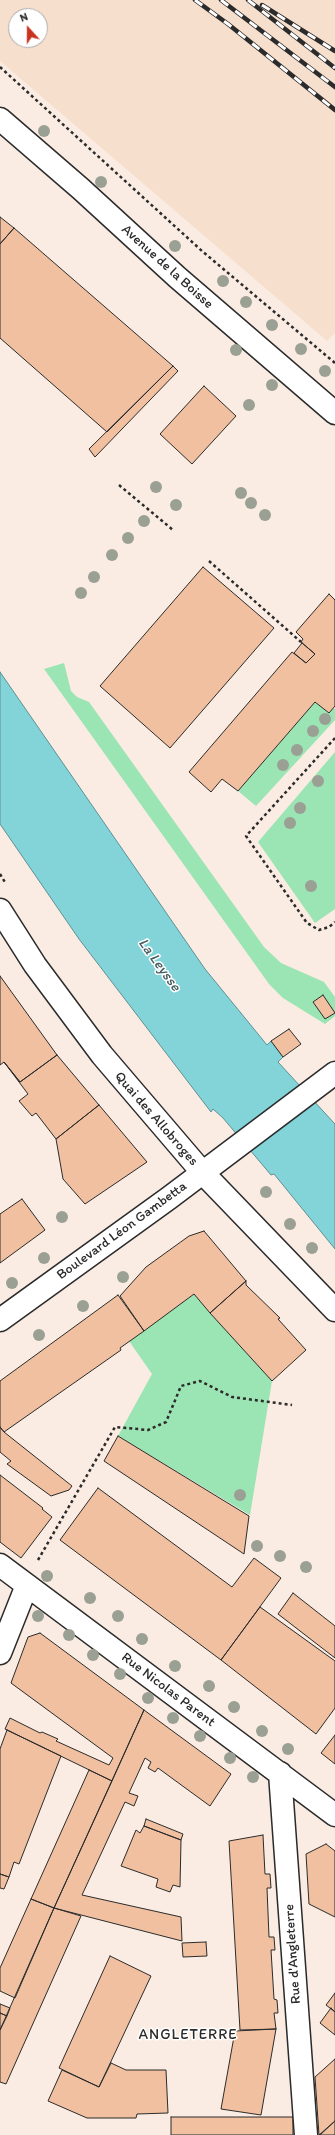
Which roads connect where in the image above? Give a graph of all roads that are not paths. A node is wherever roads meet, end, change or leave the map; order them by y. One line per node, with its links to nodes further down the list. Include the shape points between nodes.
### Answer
1 (0, 119): 2 (main road, Avenue de la Boisse, via 177,277)
2 (335, 413)
3 (0, 910): 5 (main road, Quai des Allobroges, via 35,965 102,1055)
4 (335, 1073): 5 (main road, Boulevard Léon Gambetta)
5 (202, 1172): 6 (main road, Quai des Allobroges); 7 (main road, Boulevard Léon Gambetta)
6 (335, 1310)
7 (0, 1320)
8 (0, 1565): 9 (main road, Rue Nicolas Parent)
9 (27, 1585): 10 (main road); 11 (main road, Rue Nicolas Parent)
10 (0, 1653)
11 (280, 1773): 12 (main road, Rue Nicolas Parent); 13 (main road, Rue d'Angleterre)
12 (335, 1815)
13 (306, 2135)

